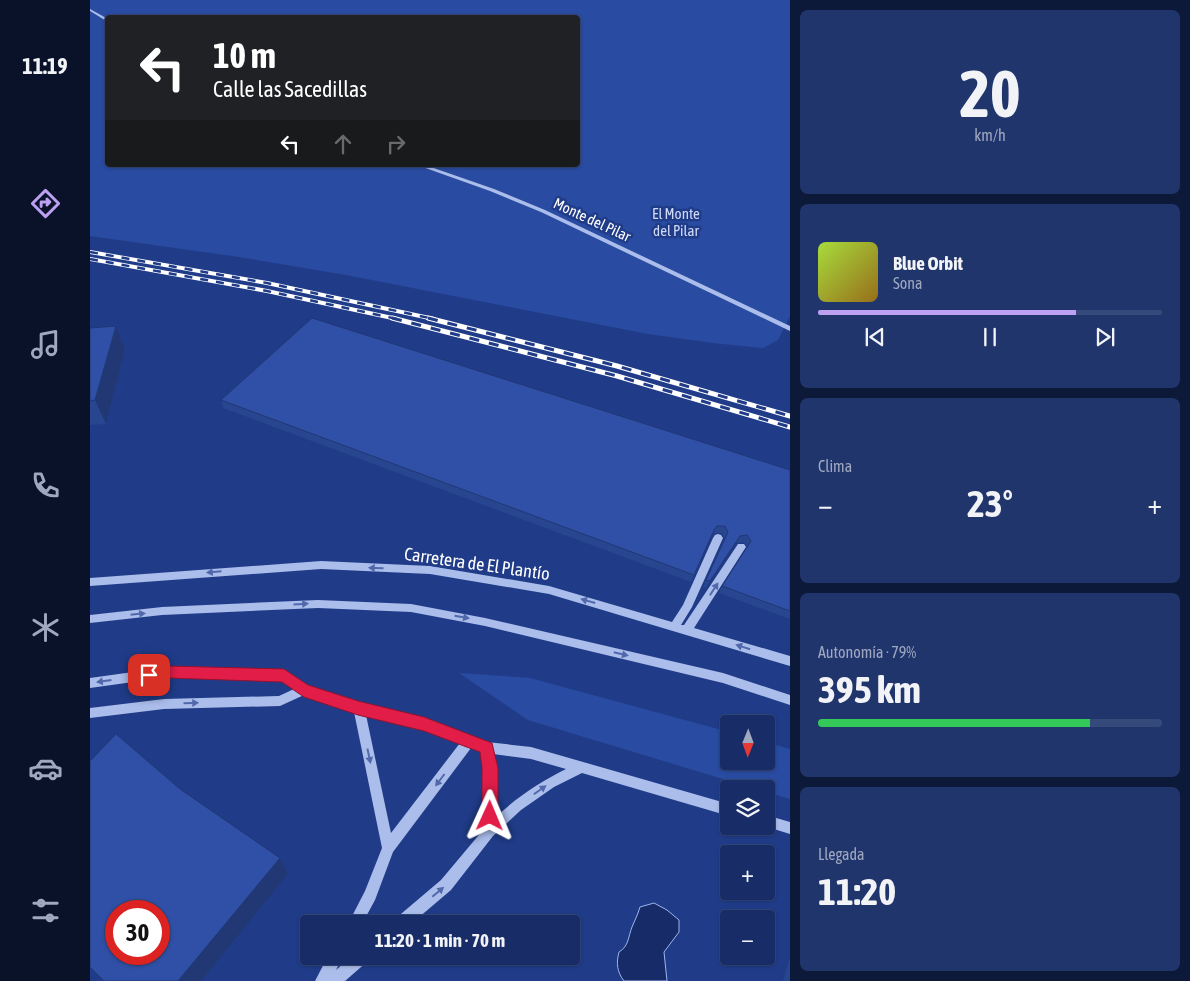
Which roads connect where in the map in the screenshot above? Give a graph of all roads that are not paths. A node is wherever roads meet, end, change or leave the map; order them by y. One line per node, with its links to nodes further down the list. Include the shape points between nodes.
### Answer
1 (90, 10): 2 (street)
2 (105, 19)
3 (426, 167): 4 (street, Monte del Pilar, via 543,211)
4 (790, 329)
5 (718, 538): 9 (street)
6 (742, 547): 10 (street, one-way to 6)
7 (90, 582): 9 (street, Carretera de El Plantío, one-way to 7, via 549,590 430,570 321,565)
8 (90, 619): 14 (street, one-way to 14, via 162,611 318,604 411,608 485,622 723,678)
9 (675, 626): 10 (street, Carretera de El Plantío)
10 (687, 630): 11 (street, Carretera de El Plantío, one-way to 10)
11 (790, 661)
12 (90, 683): 13 (street, one-way to 12, via 284,675 169,672)
13 (304, 690): 15 (street); 16 (street, one-way to 13, via 164,704 280,701)
14 (790, 700)
15 (358, 708): 17 (street, via 424,724); 24 (street, one-way to 24)
16 (90, 713)
17 (469, 741): 18 (street); 24 (street, one-way to 24)
18 (487, 748): 19 (street, via 531,753); 23 (street, via 491,800)
19 (582, 767): 20 (street); 23 (street, one-way to 19, via 517,806)
20 (720, 807)
21 (775, 824): 22 (street)
22 (790, 828)
23 (489, 832): 26 (street, one-way to 23, via 446,885)
24 (388, 848): 25 (street)
25 (360, 915)
26 (411, 915)
27 (331, 965): 29 (street)
28 (353, 965): 30 (street)
29 (322, 981)
30 (334, 981)

